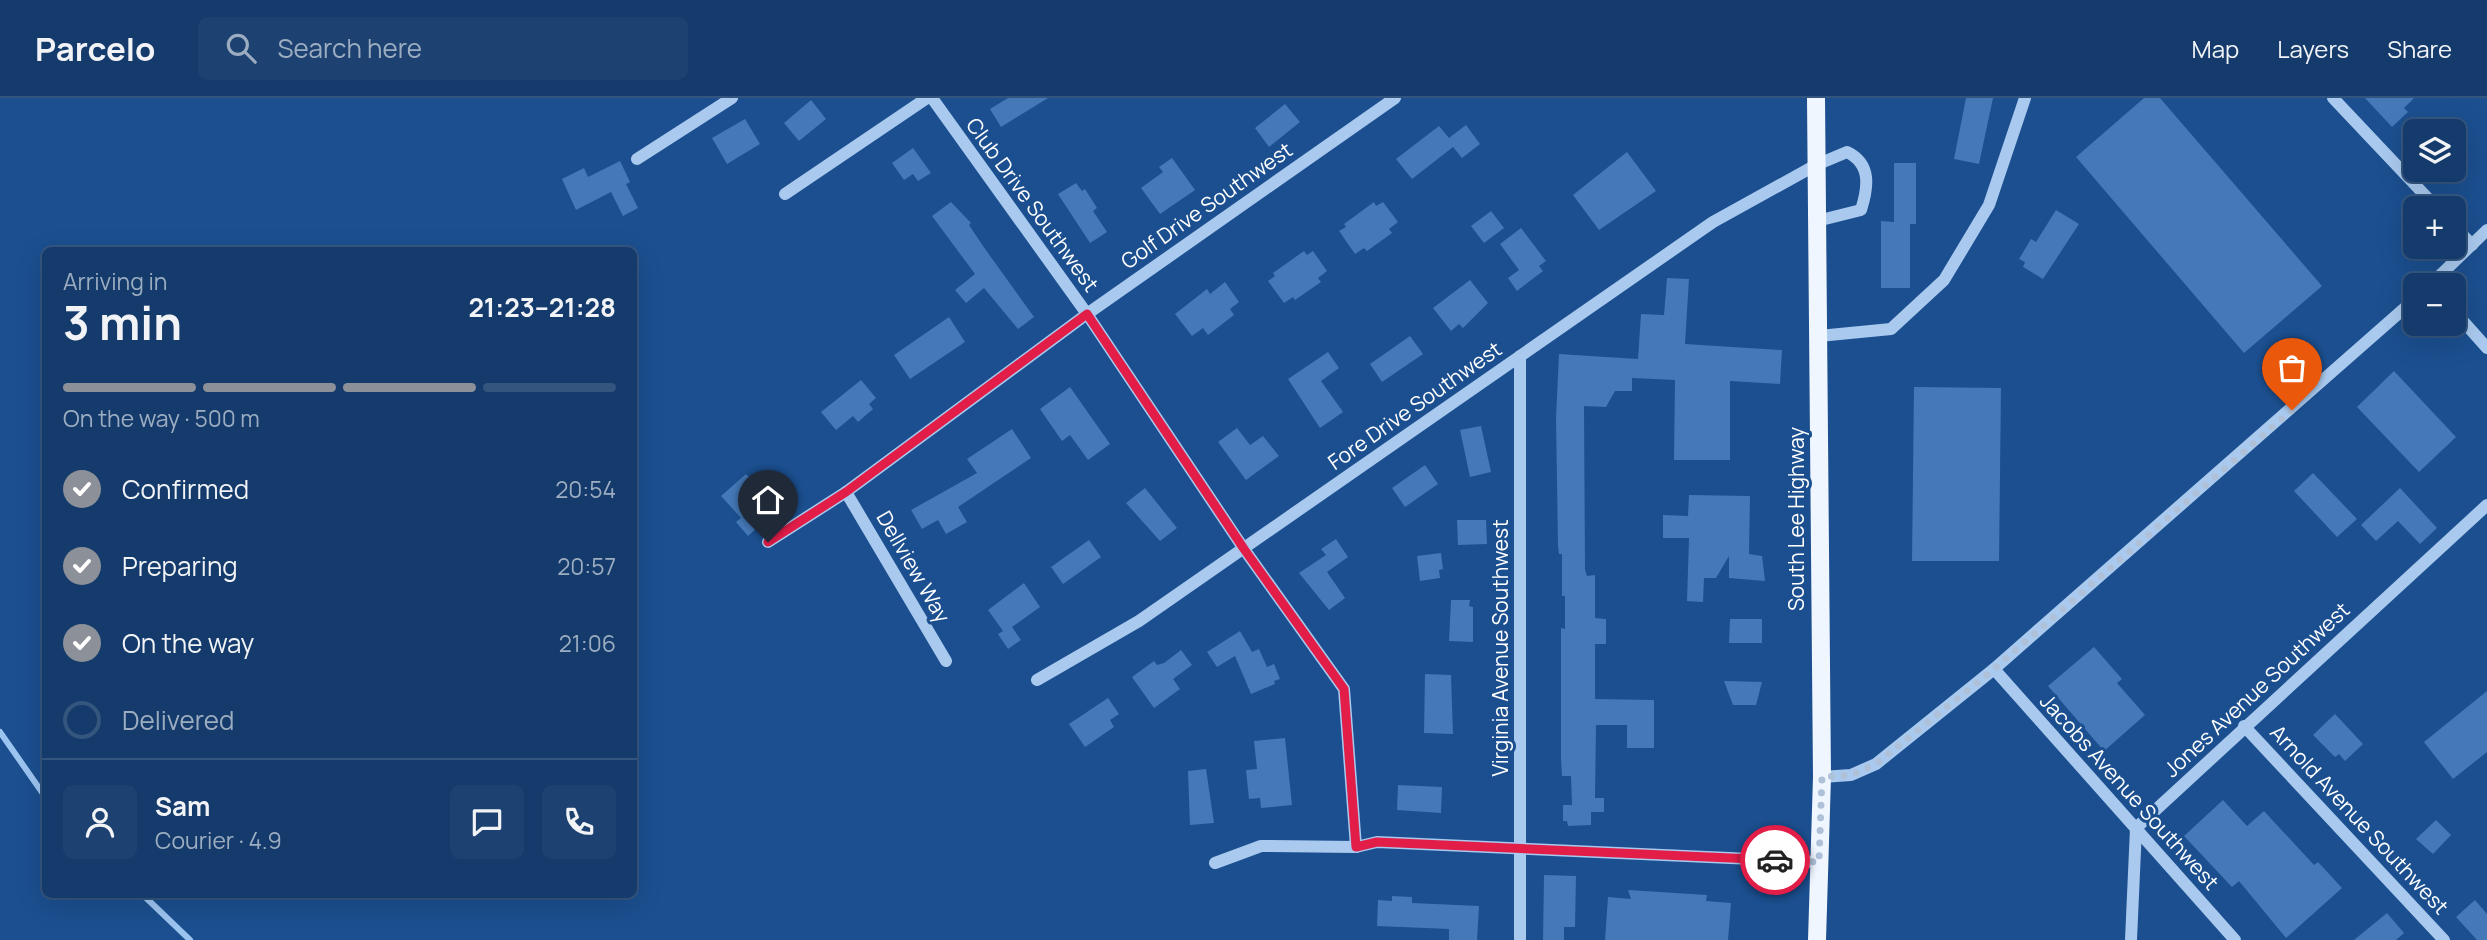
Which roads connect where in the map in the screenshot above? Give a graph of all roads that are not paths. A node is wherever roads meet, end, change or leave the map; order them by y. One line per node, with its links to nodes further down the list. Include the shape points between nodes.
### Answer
1 (732, 98): 8 (street)
2 (927, 98): 10 (street)
3 (932, 98): 18 (street, Club Drive Southwest)
4 (1395, 98): 18 (street, Golf Drive Southwest)
5 (1816, 98): 9 (main road, South Lee Highway)
6 (2025, 98): 20 (street, via 1989,205 1944,280 1891,328)
7 (2333, 98): 11 (street)
8 (637, 159)
9 (1816, 164): 12 (main road, South Lee Highway); 12 (street, Fore Drive Southwest, via 1847,152 1858,157 1867,174 1868,189 1861,210); 22 (street, Fore Drive Southwest, via 1713,222)
10 (785, 194)
11 (2426, 196)
12 (1817, 221): 20 (main road, South Lee Highway)
13 (2487, 230): 15 (street)
14 (2466, 239): 15 (street)
15 (2472, 245): 16 (street)
16 (2443, 273)
17 (2403, 310): 28 (street)
18 (1087, 314): 23 (street, Golf Drive Southwest); 26 (street, Club Drive Southwest)
19 (2466, 324): 21 (street)
20 (1819, 336): 31 (main road, South Lee Highway)
21 (2487, 348)
22 (1520, 356): 26 (street, Fore Drive Southwest); 34 (street, Virginia Avenue Southwest)
23 (846, 492): 25 (street, Golf Drive Southwest); 27 (street, Dellview Way)
24 (2487, 505): 30 (street, Jones Avenue Southwest)
25 (768, 542)
26 (1244, 549): 29 (street, Fore Drive Southwest, via 1139,621); 33 (street, Club Drive Southwest, via 1344,689)
27 (946, 661)
28 (1994, 669): 31 (street, via 1876,764 1851,775); 32 (street, Jacobs Avenue Southwest)
29 (1037, 680)
30 (2244, 726): 32 (street, Jones Avenue Southwest); 41 (street, Arnold Avenue Southwest)
31 (1822, 777): 35 (main road, South Lee Highway)
32 (2136, 828): 39 (street); 40 (street, Jacobs Avenue Southwest)
33 (1356, 847): 34 (street, via 1377,842); 36 (street, via 1261,846)
34 (1520, 850): 35 (street); 37 (street, Virginia Avenue Southwest)
35 (1819, 862): 38 (main road, South Lee Highway)
36 (1215, 863)
37 (1520, 940)
38 (1817, 940)
39 (2131, 940)
40 (2235, 940)
41 (2445, 940)

